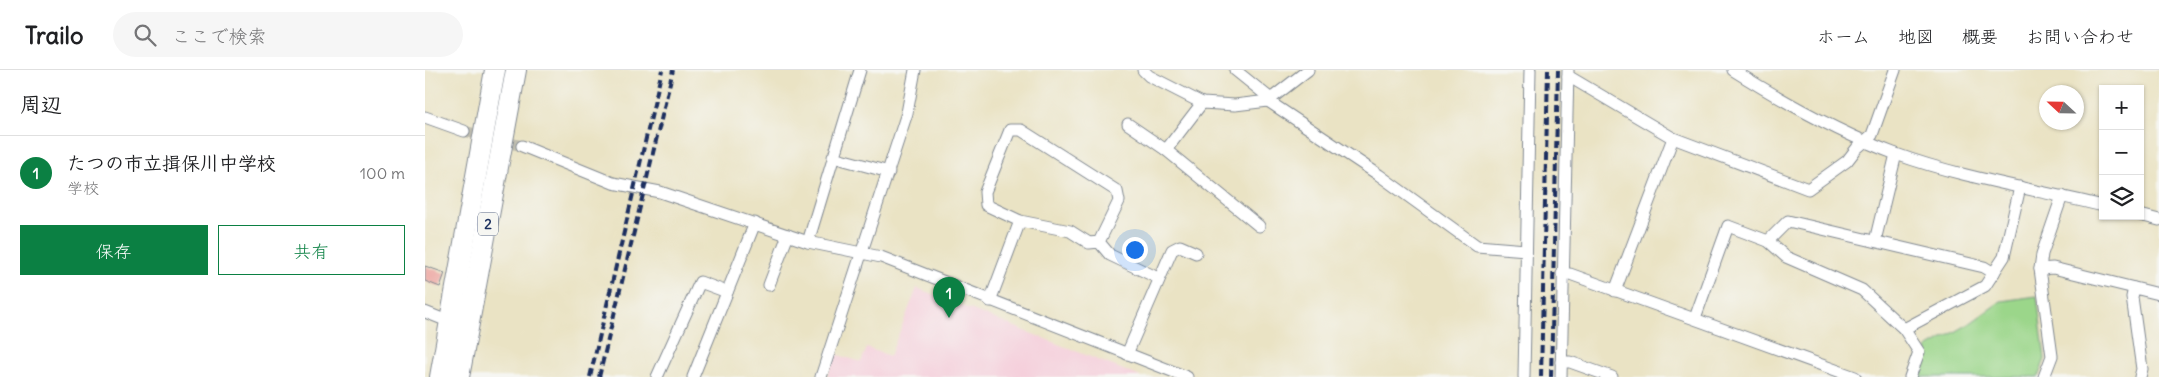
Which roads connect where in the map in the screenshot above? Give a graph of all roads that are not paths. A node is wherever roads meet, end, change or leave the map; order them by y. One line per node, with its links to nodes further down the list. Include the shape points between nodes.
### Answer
1 (495, 70): 52 (highway, 2)
2 (516, 70): 57 (highway, 2)
3 (860, 70): 22 (street)
4 (915, 70): 23 (street, via 907,113)
5 (1143, 70): 13 (street)
6 (1235, 70): 12 (street)
7 (1308, 70): 12 (street)
8 (1530, 70): 37 (street)
9 (1733, 70): 18 (street, via 1774,95)
10 (1895, 70): 18 (street, via 1872,135)
11 (1568, 73): 17 (street); 42 (street)
12 (1269, 100): 13 (street, via 1235,105); 37 (street, via 1477,246)
13 (1203, 103): 20 (street)
14 (425, 117): 16 (street)
15 (1128, 124): 20 (street)
16 (464, 131)
17 (1673, 138): 18 (street, via 1807,189 1847,162); 47 (street)
18 (1865, 141): 21 (street)
19 (522, 146): 30 (street, via 613,182 660,192)
20 (1166, 150): 31 (street)
21 (1896, 154): 24 (street); 34 (street)
22 (833, 157): 23 (street); 35 (street)
23 (889, 172): 38 (street)
24 (2020, 187): 25 (street); 41 (street, via 2004,257)
25 (2062, 196): 26 (street); 40 (street)
26 (2099, 205)
27 (2144, 216): 28 (street)
28 (2159, 220)
29 (1020, 221): 36 (street, via 1070,232 1089,244); 36 (street, via 986,205 985,192 1010,130 1021,130 1117,191 1119,201); 49 (street)
30 (755, 223): 32 (street); 46 (street)
31 (1259, 226)
32 (788, 235): 35 (street); 44 (street)
33 (1767, 241): 34 (street, via 1788,220); 51 (street, via 1728,226); 53 (street, via 1786,257 1862,290)
34 (1875, 241): 41 (street, via 1984,267)
35 (808, 242): 38 (street)
36 (1099, 242): 43 (street, via 1110,255)
37 (1526, 250): 62 (street)
38 (863, 252): 49 (street); 60 (street)
39 (1196, 253): 43 (street, via 1180,246 1172,250)
40 (2040, 269): 45 (street, via 2053,268); 67 (street, via 2052,356)
41 (1994, 273): 53 (street, via 1985,286)
42 (1562, 274): 47 (street, via 1570,274); 55 (street)
43 (1159, 278): 54 (street)
44 (769, 285)
45 (2134, 288): 48 (street); 68 (street, via 2132,297 2143,369)
46 (727, 292): 58 (street, via 700,282); 59 (street)
47 (1615, 292): 51 (street)
48 (2159, 294)
49 (990, 301): 54 (street)
50 (425, 312): 52 (street)
51 (1695, 318): 65 (street)
52 (449, 322): 56 (highway, 2)
53 (1904, 329): 66 (street, via 1919,352)
54 (1127, 354): 61 (street)
55 (1561, 362): 63 (street); 64 (street, via 1570,362)
56 (439, 377)
57 (459, 377)
58 (657, 377)
59 (693, 377)
60 (821, 377)
61 (1187, 377)
62 (1524, 377)
63 (1561, 377)
64 (1612, 377)
65 (1855, 377)
66 (1910, 377)
67 (2044, 377)
68 (2139, 377)

